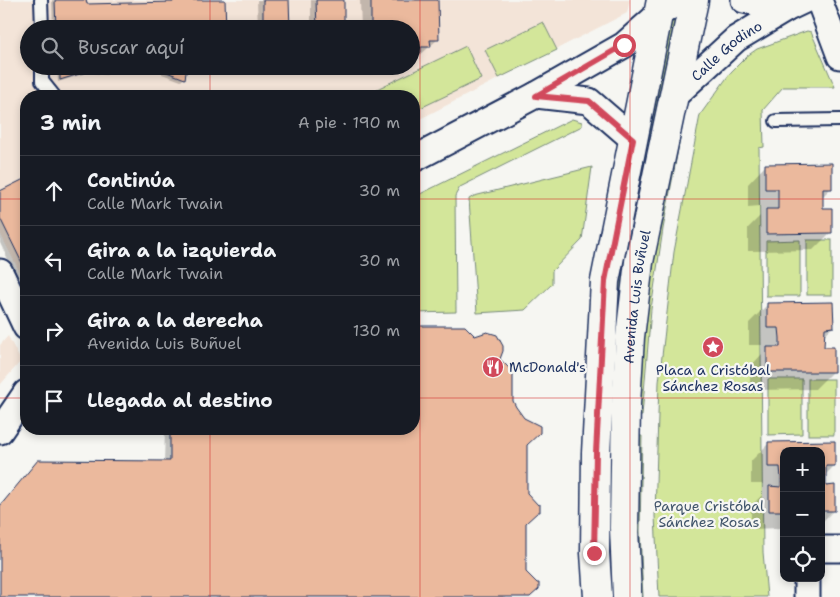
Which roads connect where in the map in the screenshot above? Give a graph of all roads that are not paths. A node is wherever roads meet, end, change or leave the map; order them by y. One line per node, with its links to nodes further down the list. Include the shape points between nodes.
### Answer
1 (42, 0): 7 (lane)
2 (694, 0): 12 (main road, Avenida Luis Buñuel)
3 (744, 0): 5 (street, Calle Godino)
4 (819, 0): 8 (street)
5 (794, 4): 12 (street, Calle Godino, via 736,39)
6 (667, 5): 11 (street, via 624,45); 15 (main road)
7 (42, 20)
8 (840, 56)
9 (42, 75): 10 (lane, via 42,81)
10 (49, 90)
11 (536, 96): 15 (street, via 589,101); 16 (street)
12 (673, 97): 27 (main road, Avenida Luis Buñuel, via 639,262 630,337 624,528)
13 (840, 120): 14 (lane)
14 (776, 121)
15 (633, 139): 26 (main road, via 605,281 596,453 594,553)
16 (420, 155)
17 (0, 272): 18 (street)
18 (20, 314)
19 (20, 402): 21 (street)
20 (20, 418): 22 (street)
21 (0, 431)
22 (0, 436)
23 (825, 550): 24 (street)
24 (840, 550)
25 (807, 582): 28 (street)
26 (598, 597)
27 (627, 597)
28 (807, 597)

